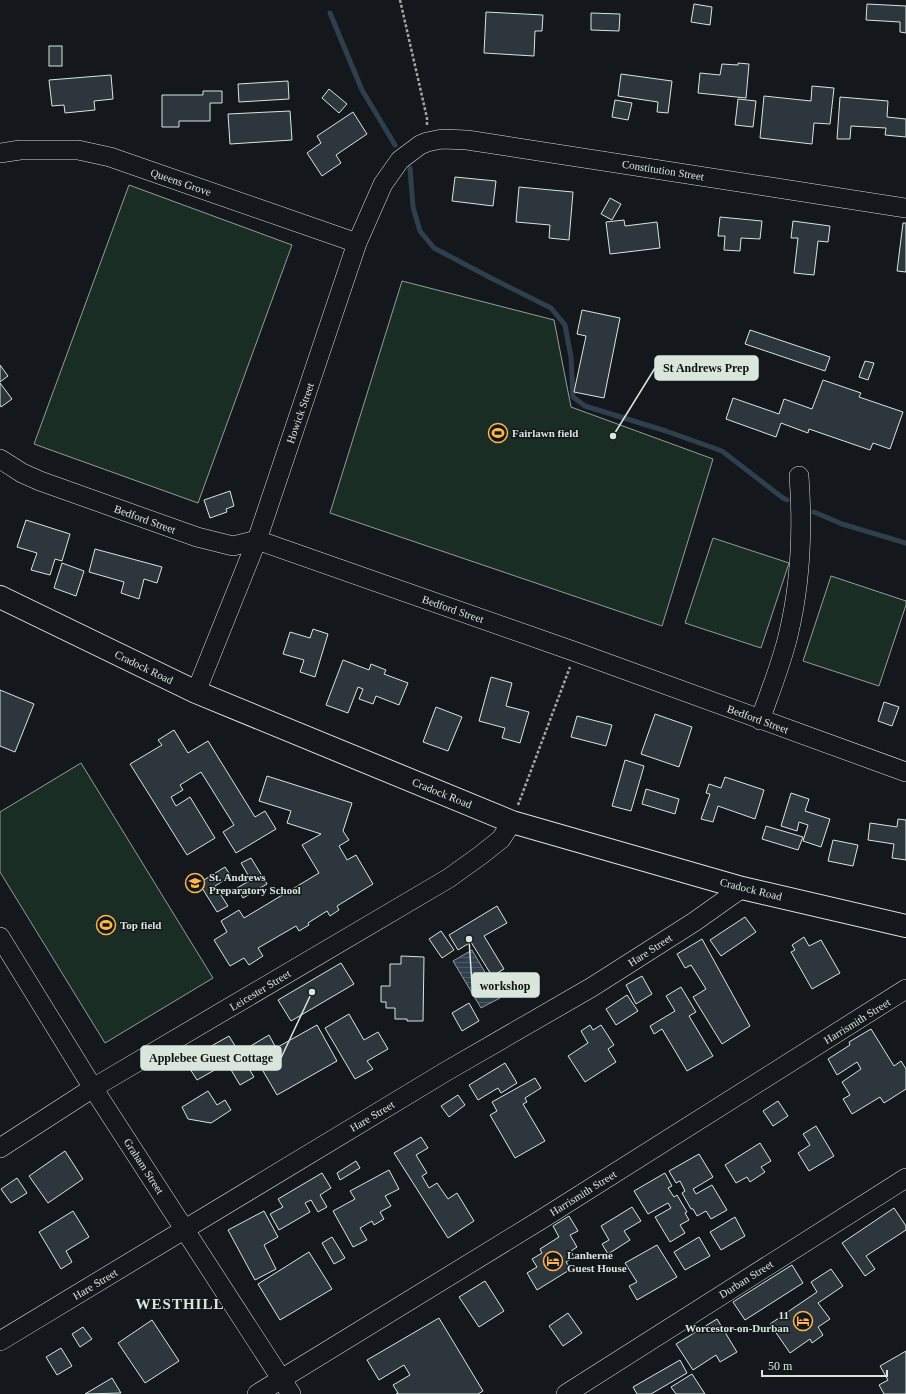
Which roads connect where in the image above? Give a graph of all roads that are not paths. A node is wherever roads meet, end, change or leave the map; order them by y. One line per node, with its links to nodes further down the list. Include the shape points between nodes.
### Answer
1 (423, 143): 3 (street, Constitution Street, via 442,139 501,144); 4 (street, Howick Street, via 400,160 384,184)
2 (0, 153): 4 (street, Queens Grove, via 20,150 78,150 110,157)
3 (906, 208)
4 (357, 244): 7 (street, Howick Street)
5 (0, 459): 7 (street, Bedford Street, via 40,481 197,537 233,546)
6 (798, 476): 10 (street, via 802,526 797,589 788,635)
7 (257, 540): 9 (street, Howick Street); 10 (street, Bedford Street, via 576,652)
8 (0, 597): 9 (main road, Cradock Road)
9 (196, 692): 12 (main road, Cradock Road)
10 (760, 720): 11 (street, Bedford Street)
11 (906, 772)
12 (512, 822): 13 (main road, Cradock Road); 17 (street, Leicester Street, via 501,839 449,878)
13 (742, 888): 14 (main road, Cradock Road); 20 (street, Hare Street, via 592,987 445,1072)
14 (906, 926)
15 (0, 937): 17 (street, Graham Street)
16 (906, 989): 22 (street, Harrismith Street, via 542,1219)
17 (93, 1088): 18 (street, Leicester Street); 20 (street, Graham Street)
18 (0, 1148)
19 (906, 1178): 24 (street, Durban Street)
20 (185, 1230): 21 (street, Hare Street); 22 (street, Graham Street)
21 (0, 1341)
22 (286, 1387): 23 (street, Harrismith Street)
23 (258, 1394)
24 (566, 1394)

